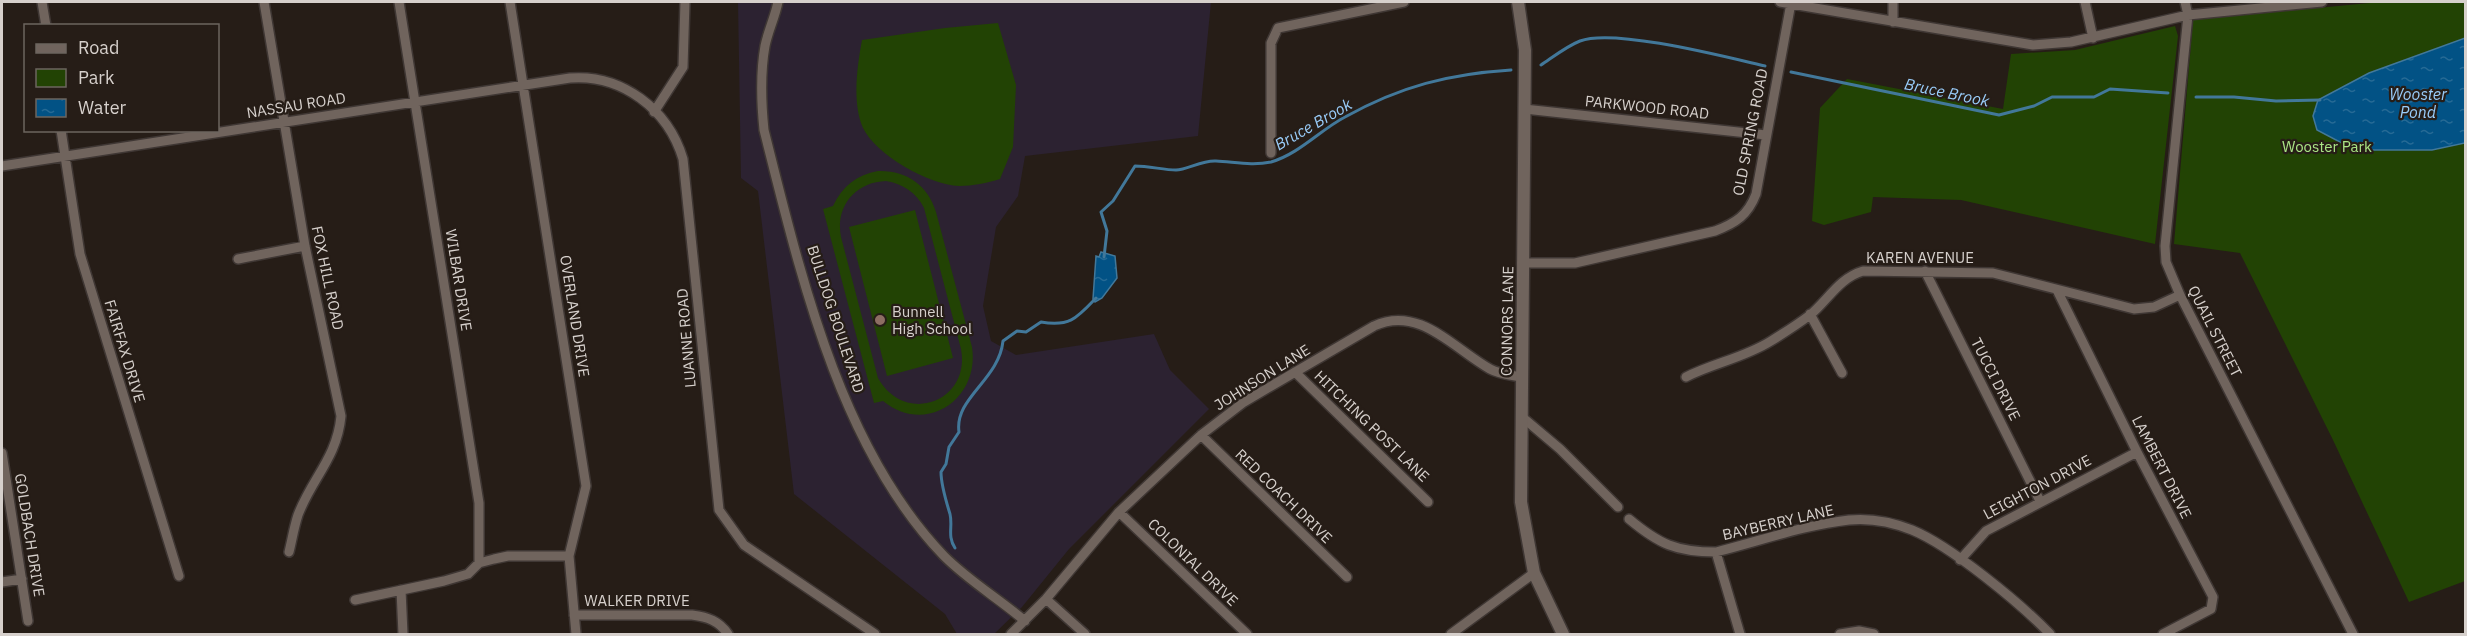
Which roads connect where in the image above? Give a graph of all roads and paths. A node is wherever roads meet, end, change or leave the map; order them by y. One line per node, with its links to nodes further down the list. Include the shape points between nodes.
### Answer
1 (42, 2): 18 (street)
2 (264, 2): 24 (street, FOX HILL ROAD)
3 (399, 2): 21 (street, WILBAR DRIVE)
4 (510, 2): 20 (street, OVERLAND DRIVE)
5 (685, 2): 23 (street, via 683,67)
6 (778, 2): 67 (street, BULLDOG BOULEVARD, via 765,44 762,70 764,130 837,381 887,481 924,533 966,576)
7 (1404, 2): 29 (street, via 1278,28 1271,43)
8 (1518, 2): 22 (street, CONNORS LANE, via 1524,32)
9 (1780, 2): 14 (street)
10 (1893, 2): 17 (street)
11 (2085, 2): 19 (street)
12 (2185, 2): 16 (street, QUAIL STREET)
13 (2322, 2): 15 (street)
14 (1791, 3): 17 (street); 28 (street, OLD SPRING ROAD)
15 (2295, 3): 16 (street)
16 (2188, 15): 19 (street); 37 (street, QUAIL STREET, via 2165,246 2166,262)
17 (1893, 22): 19 (street, via 2033,45)
18 (46, 24)
19 (2093, 38)
20 (524, 85): 21 (street, NASSAU ROAD); 23 (street, LUANNE ROAD, via 581,77 608,80 624,87); 54 (street, OVERLAND DRIVE, via 586,486)
21 (415, 102): 24 (street, NASSAU ROAD); 56 (street, WILBAR DRIVE, via 479,503)
22 (1524, 109): 28 (street, PARKWOOD ROAD); 34 (street, CONNORS LANE)
23 (654, 112): 71 (street, LUANNE ROAD, via 672,131 683,159 719,510 744,545)
24 (283, 122): 26 (street, NASSAU ROAD); 32 (street, FOX HILL ROAD)
25 (61, 132): 30 (street, FAIRFAX DRIVE)
26 (219, 132)
27 (219, 132): 30 (street, NASSAU ROAD)
28 (1766, 135): 34 (street, OLD SPRING ROAD, via 1756,194 1736,222 1715,231 1575,263)
29 (1271, 153)
30 (65, 156): 31 (street, NASSAU ROAD); 58 (street, FAIRFAX DRIVE, via 80,254)
31 (2, 166)
32 (305, 246): 33 (street); 52 (street, FOX HILL ROAD, via 341,416 333,453 298,514)
33 (238, 259)
34 (1522, 263): 41 (street, CONNORS LANE)
35 (1925, 272): 36 (street, KAREN AVENUE, via 1993,273); 38 (street, KAREN AVENUE, via 1873,270 1853,274); 47 (street, TUCCI DRIVE)
36 (2057, 290): 37 (street, KAREN AVENUE, via 2134,309 2154,307); 45 (street, LAMBERT DRIVE)
37 (2180, 295): 82 (street, QUAIL STREET)
38 (1810, 314): 40 (street); 42 (street, KAREN AVENUE, via 1760,347)
39 (1295, 372): 41 (street, JOHNSON LANE, via 1374,326 1402,318 1431,330 1491,370); 44 (street, JOHNSON LANE, via 1244,402); 48 (street, HITCHING POST LANE)
40 (1842, 373)
41 (1521, 377): 43 (street, CONNORS LANE)
42 (1686, 377)
43 (1521, 416): 49 (street); 57 (street, CONNORS LANE, via 1521,502)
44 (1201, 435): 50 (street, JOHNSON LANE); 59 (street, RED COACH DRIVE)
45 (2137, 452): 47 (street, LEIGHTON DRIVE); 81 (street, LAMBERT DRIVE, via 2213,597 2211,609)
46 (2, 453): 60 (street, GOLDBACH DRIVE)
47 (2040, 501): 55 (street, LEIGHTON DRIVE, via 1986,531)
48 (1428, 502)
49 (1618, 507)
50 (1119, 512): 63 (street, JOHNSON LANE); 74 (street, COLONIAL DRIVE)
51 (1629, 519): 53 (street, BAYBERRY LANE, via 1666,546)
52 (289, 552)
53 (1716, 552): 55 (street, BAYBERRY LANE, via 1825,524 1866,520 1913,530); 77 (street)
54 (569, 556): 56 (street, via 508,556); 65 (street, OVERLAND DRIVE)
55 (1960, 560): 80 (street, BAYBERRY LANE)
56 (479, 563): 62 (street, via 468,574)
57 (1534, 573): 75 (street); 76 (street, CONNORS LANE)
58 (178, 576)
59 (1347, 577)
60 (22, 579): 61 (street); 66 (street, GOLDBACH DRIVE)
61 (2, 582)
62 (401, 590): 64 (street); 68 (street)
63 (1046, 598): 67 (street, JOHNSON LANE); 73 (street)
64 (355, 600)
65 (574, 615): 69 (street, OVERLAND DRIVE); 70 (street, WALKER DRIVE, via 692,615 706,617)
66 (28, 621)
67 (1025, 621): 72 (street, JOHNSON LANE)
68 (403, 634)
69 (576, 634)
70 (728, 634)
71 (875, 634)
72 (1011, 634)
73 (1085, 634)
74 (1247, 634)
75 (1451, 634)
76 (1563, 634)
77 (1740, 634)
78 (1840, 634): 79 (street)
79 (1874, 634)
80 (2050, 634)
81 (2163, 634)
82 (2353, 634)

